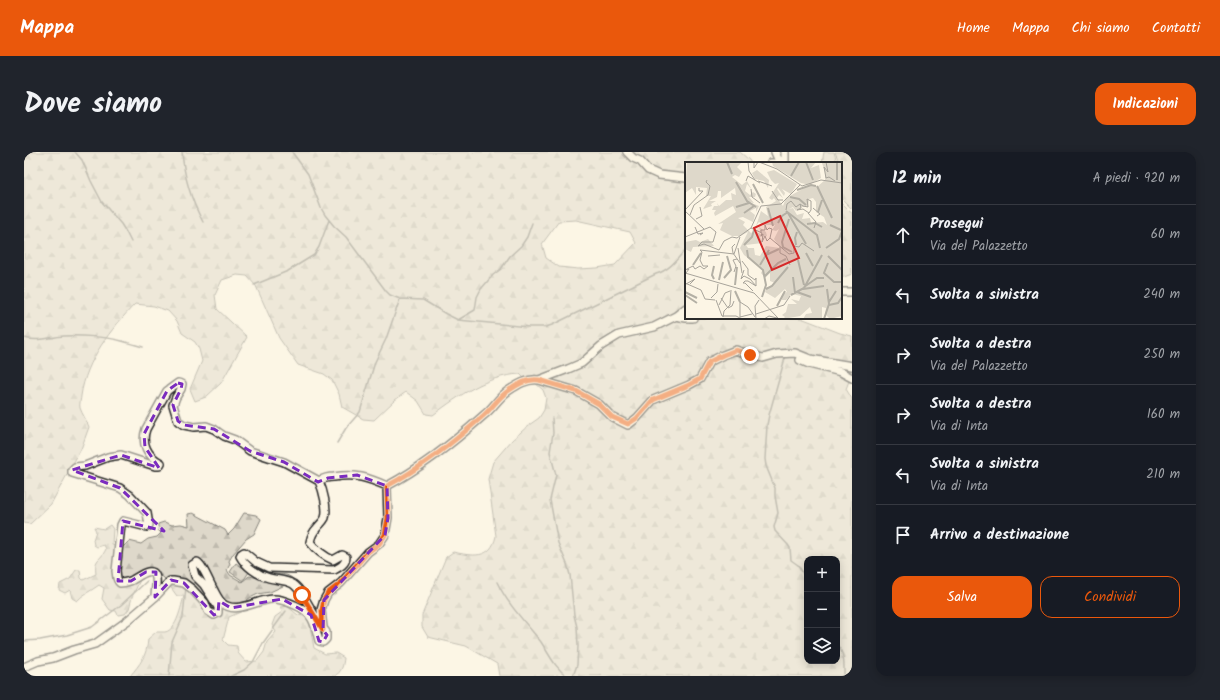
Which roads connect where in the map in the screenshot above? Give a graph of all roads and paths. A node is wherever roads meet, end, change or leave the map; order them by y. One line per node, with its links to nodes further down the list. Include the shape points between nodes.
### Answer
1 (627, 152): 6 (street, via 648,170 659,175)
2 (775, 152): 4 (street)
3 (785, 152): 5 (street)
4 (782, 162)
5 (784, 162)
6 (685, 178)
7 (685, 309): 8 (street)
8 (676, 316): 9 (street); 13 (street, via 654,327 619,335 582,362)
9 (685, 318)
10 (790, 353): 11 (street); 12 (street, via 809,364 841,372); 13 (street, via 763,358 736,350 723,355 709,362 700,379 653,400 628,424 612,417 599,404 576,391)
11 (852, 366)
12 (852, 378)
13 (539, 380): 15 (street, via 527,381 507,392 458,438 406,476)
14 (319, 482): 15 (street, via 323,478 357,475); 16 (street, via 273,457 250,451 214,429 184,425 178,420 173,405 181,389 182,384 178,383 167,391 144,434 145,447 161,462 159,466 121,455 72,470 120,488 147,513 147,527 123,521 121,524 117,578 120,583 151,572 156,578); 17 (street, via 324,497 325,519 315,530 310,542 327,558 333,560 342,555 346,557 340,567 334,570 268,568 244,552 240,556 249,567 268,578 293,584)
15 (387, 486): 17 (street, via 388,518 385,535 341,583 328,593 322,610)
16 (155, 597): 17 (street, via 170,581 184,583 200,597 208,611 214,615 218,613 210,594 195,576 192,565 197,562 202,566 222,603 231,608 273,598 282,599 311,615 319,641 323,642 327,635); 18 (street, via 95,644)
17 (323, 630)
18 (24, 667)

